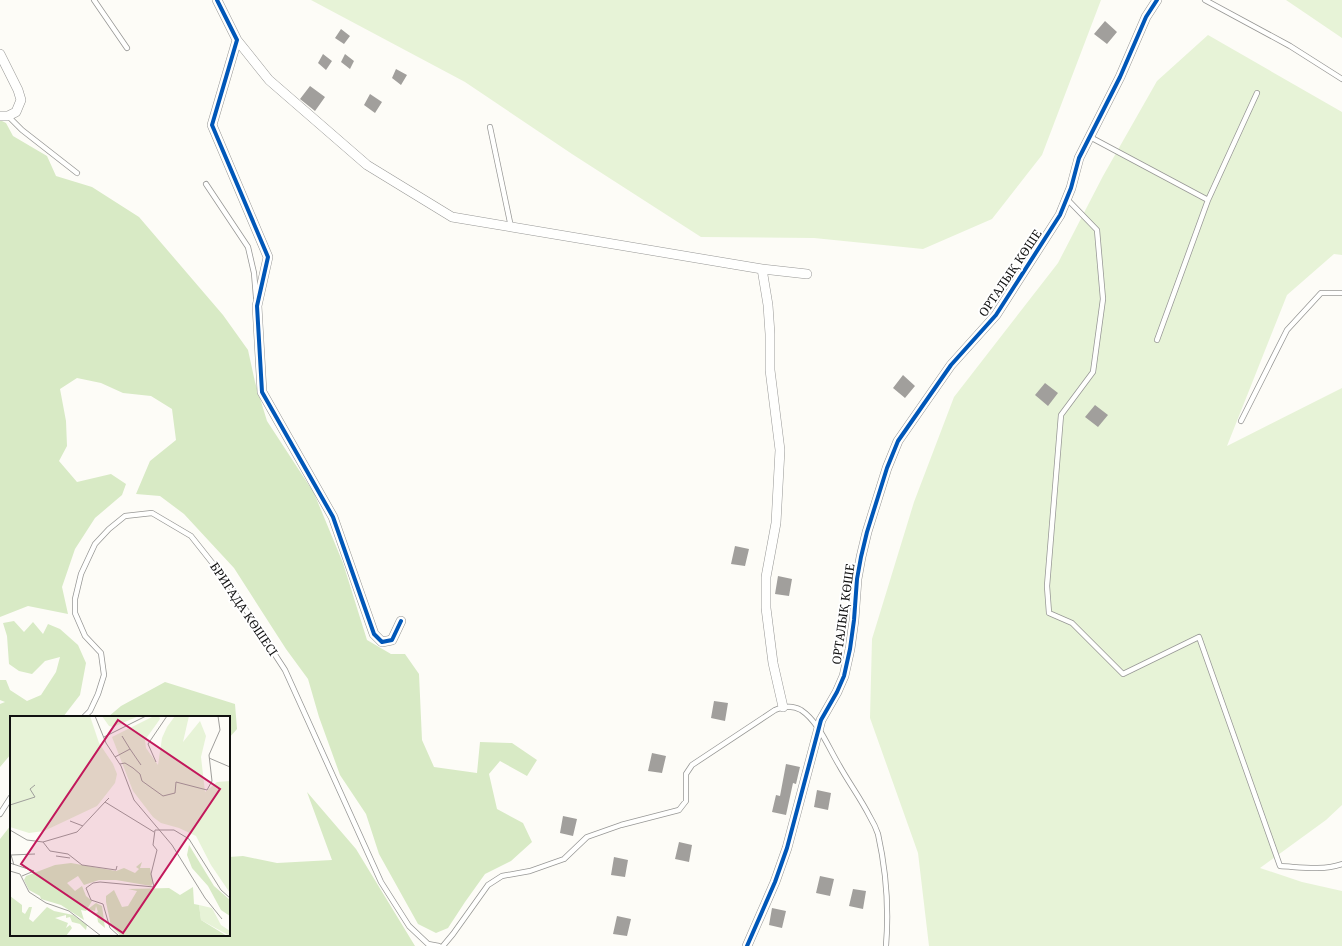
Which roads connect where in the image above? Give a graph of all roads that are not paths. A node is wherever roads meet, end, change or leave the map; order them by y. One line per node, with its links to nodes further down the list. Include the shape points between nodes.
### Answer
1 (94, 0): 6 (lane)
2 (217, 0): 5 (street)
3 (1157, 0): 12 (street, ОРТАЛЫҚ КӨШЕ, via 1146,17)
4 (1205, 0): 8 (lane, via 1290,46)
5 (237, 40): 17 (street, via 269,80 367,165 452,217); 21 (street, via 212,125 268,257)
6 (127, 48)
7 (0, 54): 10 (street, via 21,100 16,112)
8 (1342, 79)
9 (1257, 93): 16 (lane)
10 (4, 116): 13 (lane)
11 (490, 127): 17 (lane)
12 (1090, 137): 15 (street, ОРТАЛЫҚ КӨШЕ, via 1079,158); 16 (lane)
13 (78, 173)
14 (206, 184): 21 (lane, via 248,247 254,273)
15 (1066, 198): 27 (street, ОРТАЛЫҚ КӨШЕ, via 1060,215 996,315 951,365 898,441 887,468 861,557 850,649 844,676 823,716); 30 (lane, via 1097,230 1103,299 1093,372 1061,415 1048,586 1049,614 1072,623 1123,674 1199,637 1280,866 1332,868)
16 (1208, 200): 22 (lane)
17 (511, 227): 18 (street)
18 (762, 268): 19 (street); 25 (street, via 768,305 770,370 780,450 776,523 766,577 766,608 773,663)
19 (807, 274)
20 (1342, 293): 23 (lane, via 1321,293 1287,330)
21 (257, 306): 24 (street, via 262,392 333,517 374,634 382,642 392,640)
22 (1157, 340)
23 (1241, 421)
24 (401, 621)
25 (783, 707): 27 (lane, via 791,706 800,710); 32 (lane, via 692,765 686,774 686,801 680,810 621,825 587,837 564,859 530,871 502,876 488,885)
26 (85, 716): 31 (lane, БРИГАДА КӨШЕСІ, via 98,694 104,675 101,653 85,636 75,613 74,600 81,574 95,544 109,529 125,516 152,513 191,536 229,584 285,670 381,882 409,926 428,944)
27 (819, 730): 33 (street, ОРТАЛЫҚ КӨШЕ, via 775,882); 34 (lane, via 877,832 885,879 888,929)
28 (10, 799): 29 (lane)
29 (0, 814)
30 (1342, 864)
31 (439, 946)
32 (443, 946)
33 (747, 946)
34 (886, 946)

